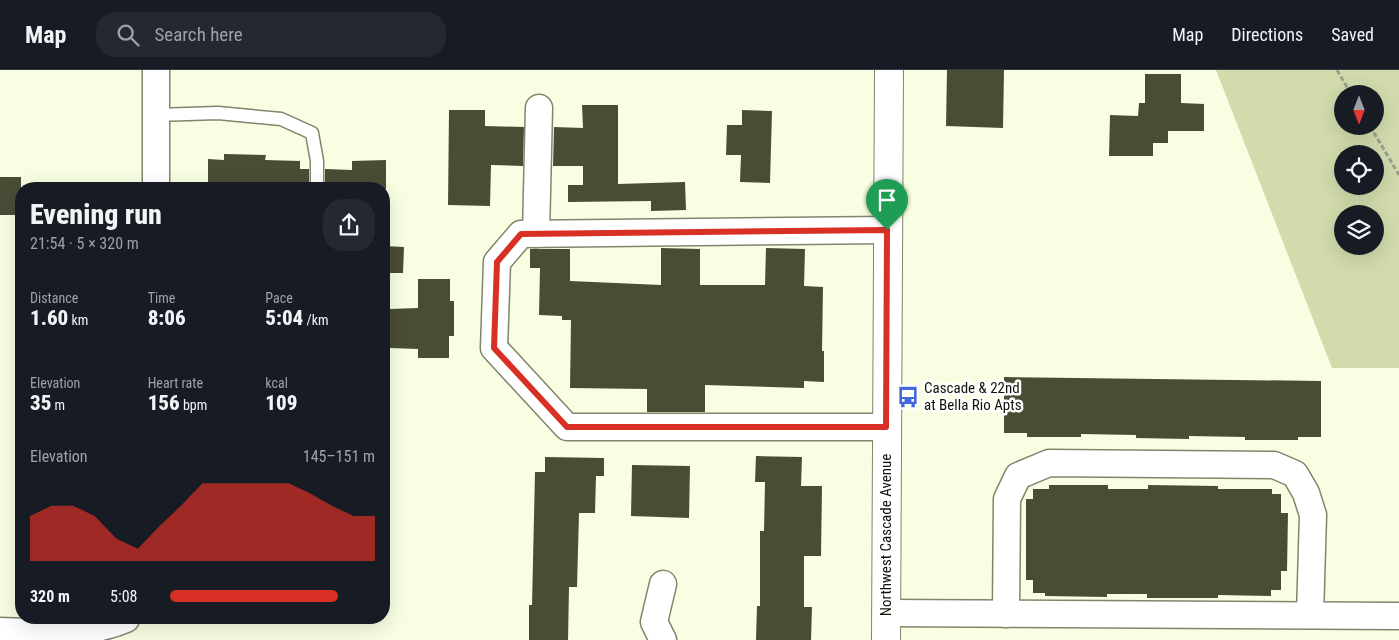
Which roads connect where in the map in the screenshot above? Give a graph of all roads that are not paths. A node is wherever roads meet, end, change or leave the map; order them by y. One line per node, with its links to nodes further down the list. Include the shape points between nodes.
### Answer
1 (156, 70): 4 (street)
2 (889, 70): 7 (street, Northwest Cascade Avenue)
3 (539, 108): 8 (street)
4 (156, 115): 5 (street); 6 (lane, via 218,113 281,119 312,133)
5 (156, 182)
6 (317, 182)
7 (887, 230): 8 (street); 9 (street, Northwest Cascade Avenue)
8 (536, 234): 9 (street, via 521,234 497,262 494,348 567,427)
9 (886, 427): 11 (street, Northwest Cascade Avenue)
10 (663, 584): 17 (street, via 654,622)
11 (886, 613): 12 (street); 18 (street, Northwest Cascade Avenue)
12 (1006, 614): 13 (street); 13 (street, via 1007,499 1018,476 1049,463 1274,465 1295,474 1313,515)
13 (1310, 615): 14 (street)
14 (1399, 616)
15 (114, 624): 16 (street, via 70,631)
16 (0, 631)
17 (663, 640)
18 (886, 640)

